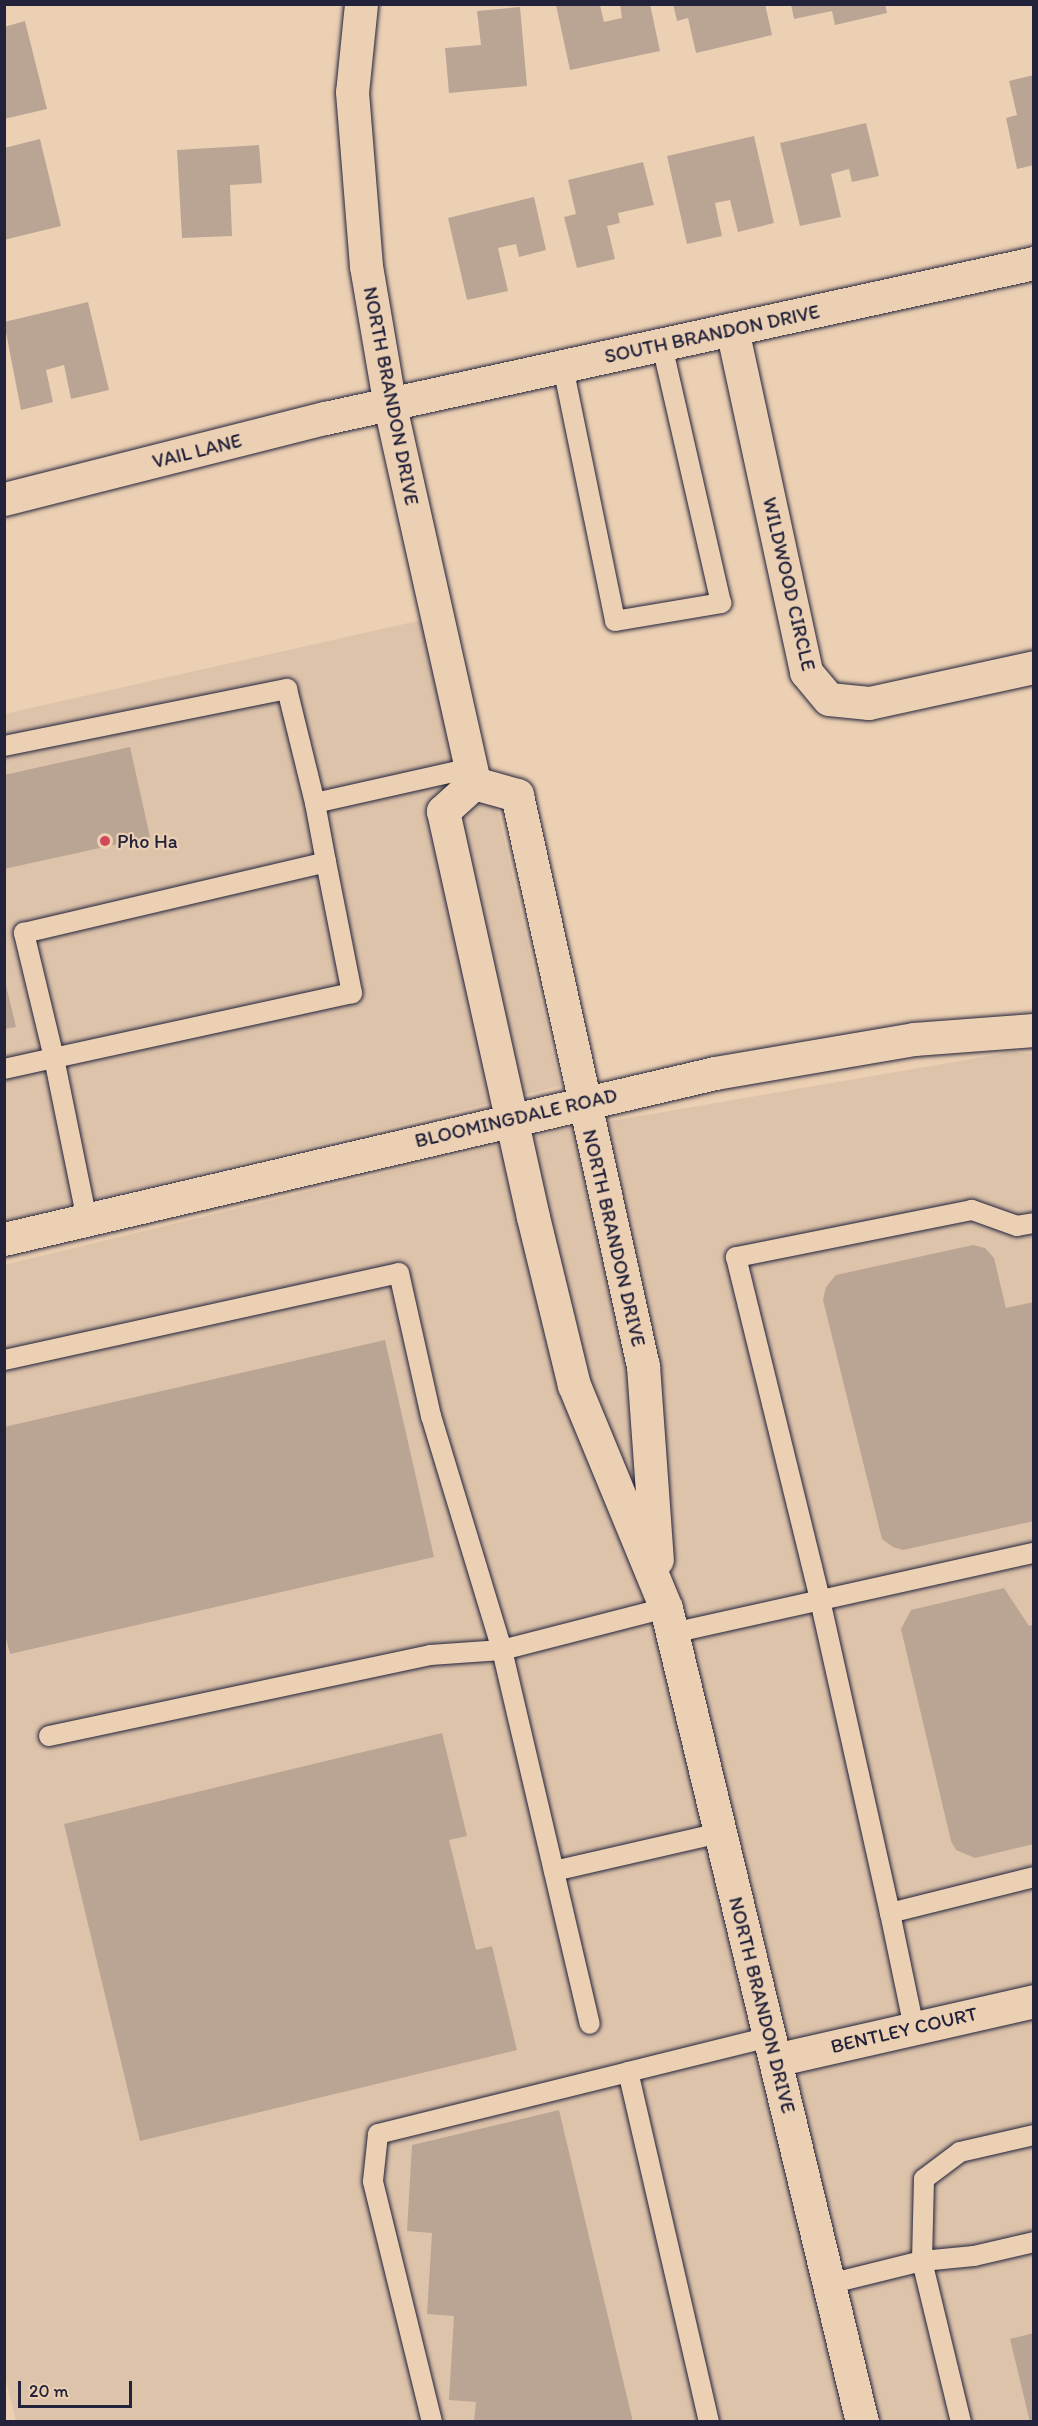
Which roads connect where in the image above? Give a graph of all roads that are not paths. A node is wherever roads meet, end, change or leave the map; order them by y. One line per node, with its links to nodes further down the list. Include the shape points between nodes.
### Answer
1 (361, 4): 6 (street, NORTH BRANDON DRIVE, via 352,92 366,266)
2 (1034, 263): 3 (street, SOUTH BRANDON DRIVE)
3 (732, 329): 4 (street, SOUTH BRANDON DRIVE); 8 (street, WILDWOOD CIRCLE, via 806,672 829,699 869,703)
4 (662, 345): 5 (street, SOUTH BRANDON DRIVE); 5 (lane, via 721,603 615,621)
5 (562, 367): 6 (street, SOUTH BRANDON DRIVE)
6 (390, 406): 7 (street, VAIL LANE); 10 (street, NORTH BRANDON DRIVE)
7 (4, 500)
8 (1034, 667)
9 (4, 746): 11 (lane, via 287,690)
10 (472, 775): 11 (lane); 16 (street, NORTH BRANDON DRIVE, via 517,795); 17 (street, NORTH BRANDON DRIVE, via 443,811)
11 (315, 803): 12 (lane)
12 (326, 862): 14 (lane, via 352,993); 14 (lane, via 24,933)
13 (1034, 1030): 16 (street, BLOOMINGDALE ROAD, via 914,1039 825,1052)
14 (54, 1058): 15 (lane); 18 (lane)
15 (4, 1069)
16 (583, 1101): 17 (street, BLOOMINGDALE ROAD); 24 (street, NORTH BRANDON DRIVE, via 643,1366)
17 (511, 1119): 18 (street, BLOOMINGDALE ROAD); 24 (street, NORTH BRANDON DRIVE, via 574,1384)
18 (87, 1220): 20 (street, BLOOMINGDALE ROAD)
19 (1034, 1222): 23 (lane, via 1017,1226 972,1210 736,1257)
20 (4, 1239)
21 (4, 1360): 25 (lane, via 399,1273 431,1416)
22 (1034, 1553): 23 (lane)
23 (820, 1600): 24 (lane); 30 (lane)
24 (666, 1610): 25 (lane); 27 (street, NORTH BRANDON DRIVE)
25 (502, 1650): 26 (lane, via 430,1655); 28 (lane)
26 (49, 1736)
27 (720, 1833): 28 (lane); 34 (street, NORTH BRANDON DRIVE)
28 (554, 1871): 32 (lane)
29 (1034, 1877): 30 (lane)
30 (890, 1913): 33 (lane)
31 (1034, 2001): 33 (street, BENTLEY COURT)
32 (590, 2024)
33 (914, 2028): 34 (street, BENTLEY COURT)
34 (772, 2049): 35 (lane); 39 (street, NORTH BRANDON DRIVE)
35 (628, 2072): 40 (lane, via 378,2134 373,2181); 41 (lane)
36 (1034, 2135): 38 (lane, via 960,2152 924,2179)
37 (1034, 2242): 38 (lane, via 974,2256)
38 (922, 2261): 39 (lane); 43 (lane)
39 (829, 2284): 42 (street, NORTH BRANDON DRIVE)
40 (432, 2421)
41 (710, 2421)
42 (862, 2421)
43 (962, 2421)

